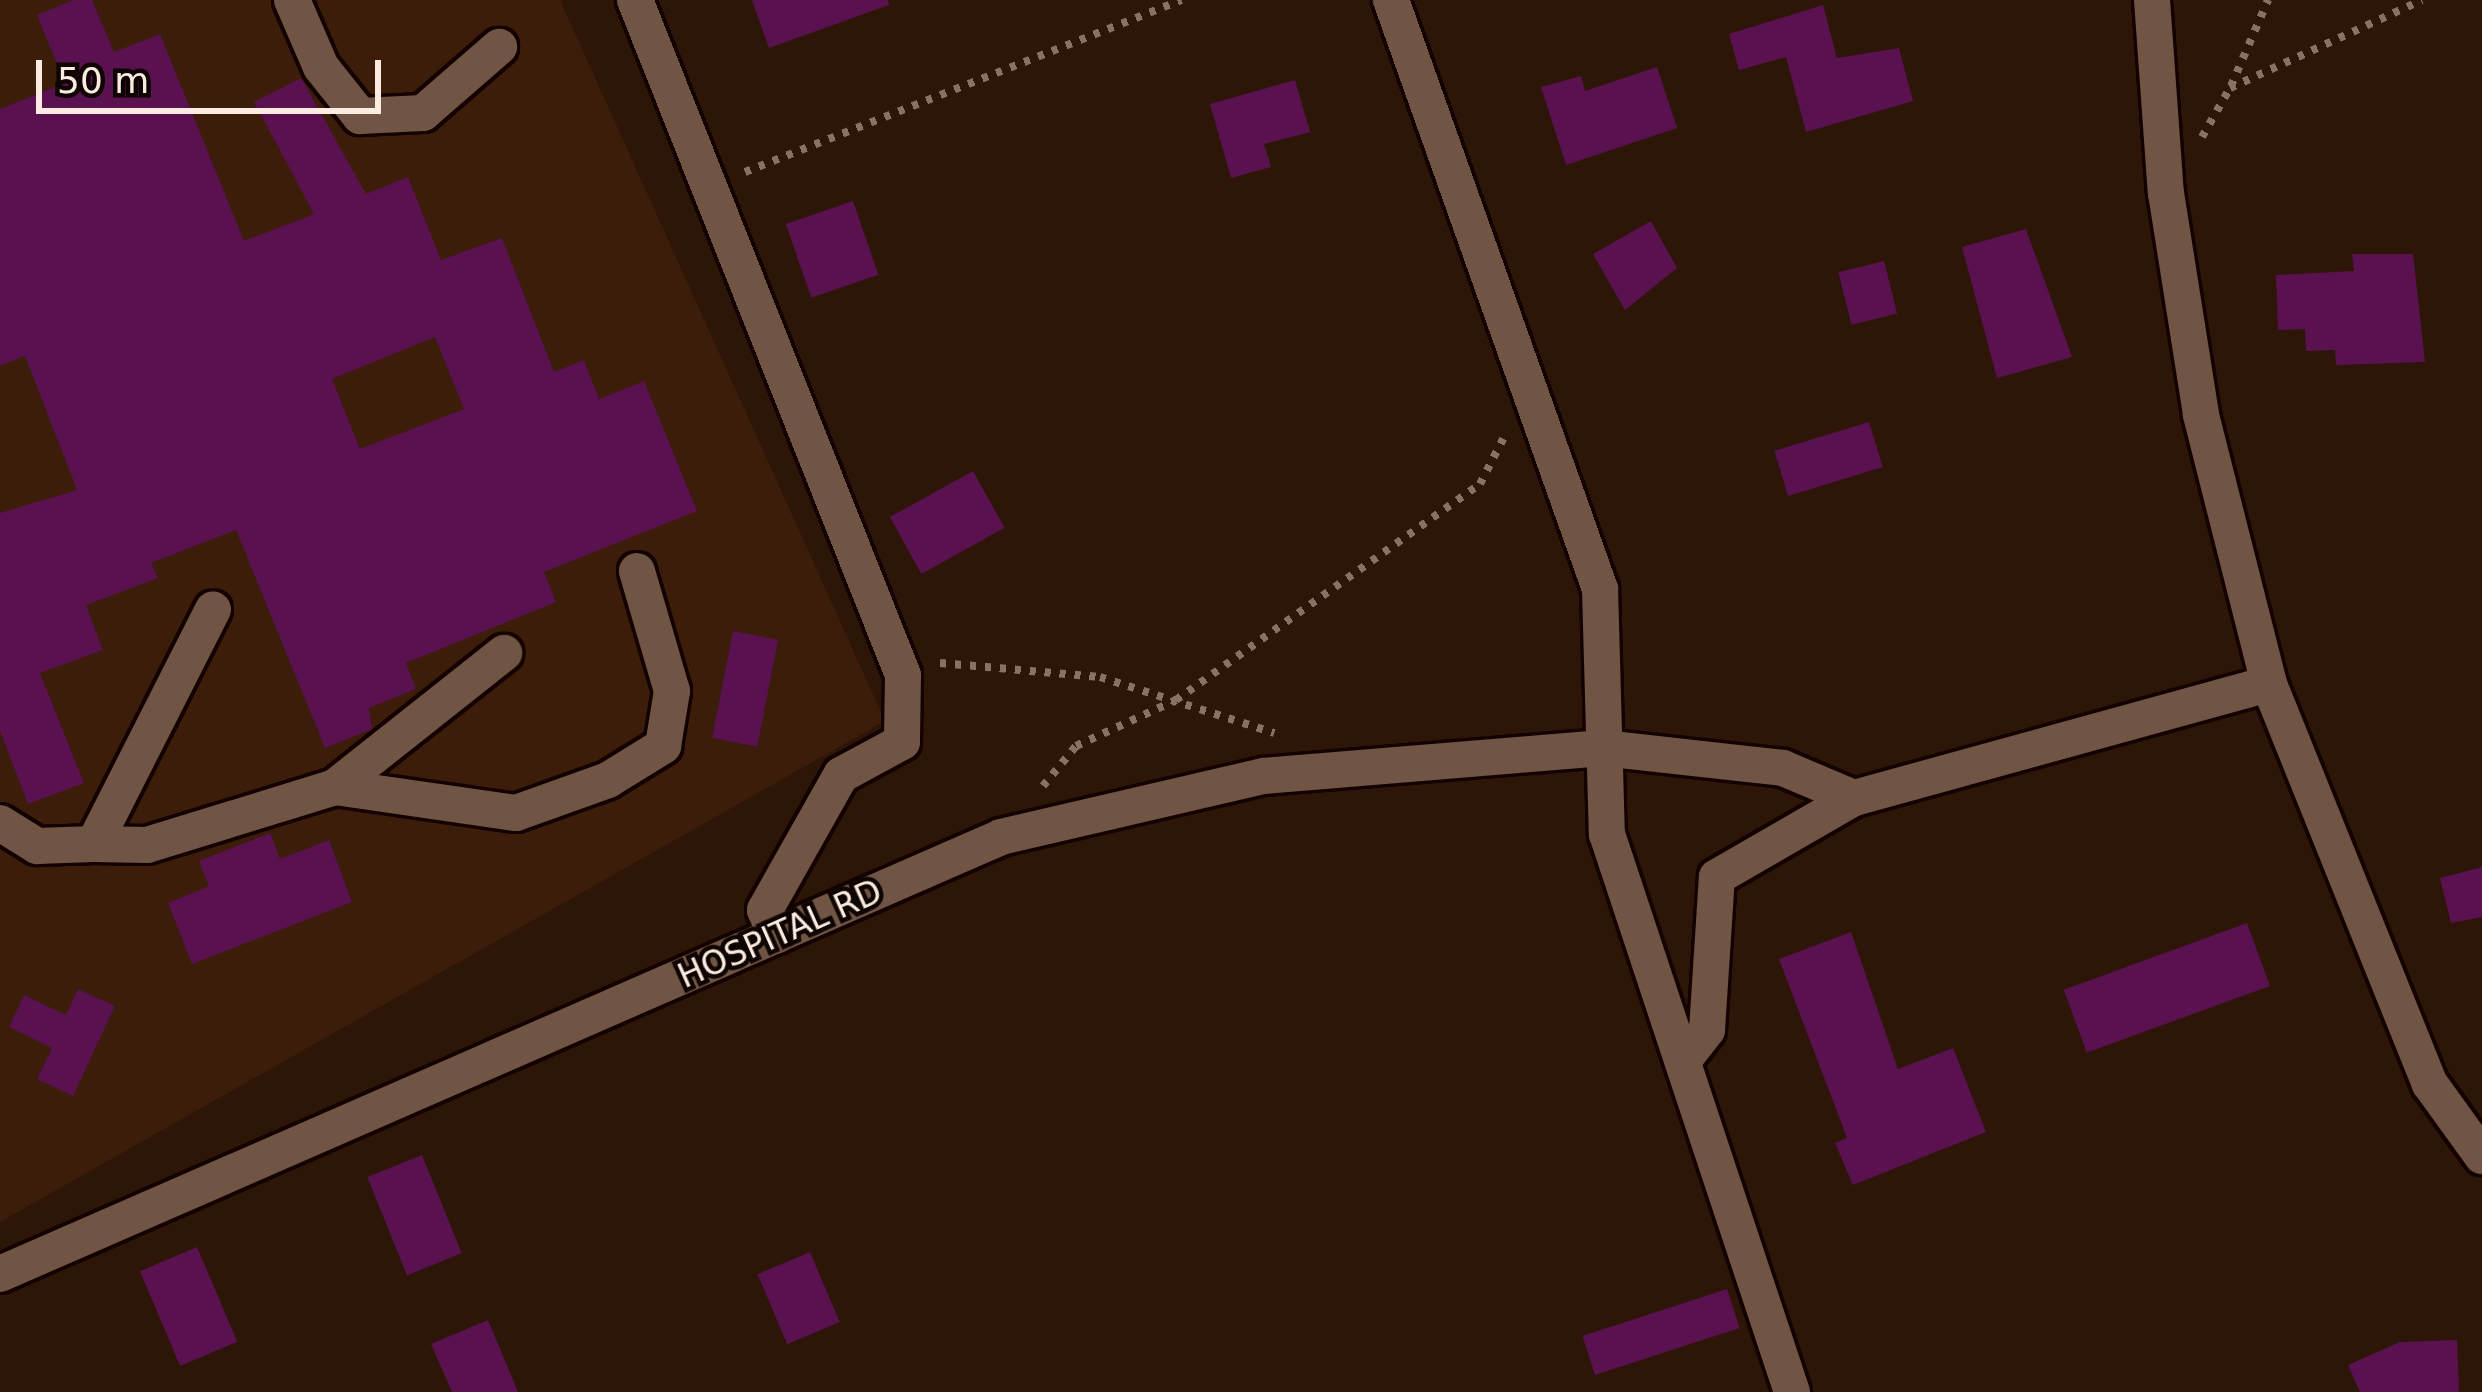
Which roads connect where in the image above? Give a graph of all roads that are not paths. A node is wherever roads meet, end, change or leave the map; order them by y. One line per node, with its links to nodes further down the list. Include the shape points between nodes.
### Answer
1 (292, 0): 5 (street, via 321,67 360,116 423,113)
2 (635, 0): 15 (street, via 860,587 898,650 902,742 841,775 765,910)
3 (1391, 0): 10 (street, via 1600,590)
4 (2152, 0): 9 (street, via 2166,193 2200,415)
5 (499, 47)
6 (637, 571): 11 (street, via 672,691 663,746 516,813)
7 (213, 609): 14 (street)
8 (504, 652): 11 (street)
9 (2269, 684): 12 (street); 17 (street, via 2430,1084)
10 (1603, 748): 12 (street, HOSPITAL RD, via 1714,754); 15 (street, HOSPITAL RD, via 1263,776 1000,837); 16 (street, via 1607,834)
11 (334, 787): 14 (street, via 147,845)
12 (1854, 798): 16 (street, via 1717,877 1707,1030)
13 (0, 823): 14 (street, via 37,846)
14 (94, 844)
15 (776, 936): 18 (street, HOSPITAL RD)
16 (1686, 1057): 19 (street)
17 (2482, 1156)
18 (0, 1274)
19 (1792, 1392)

